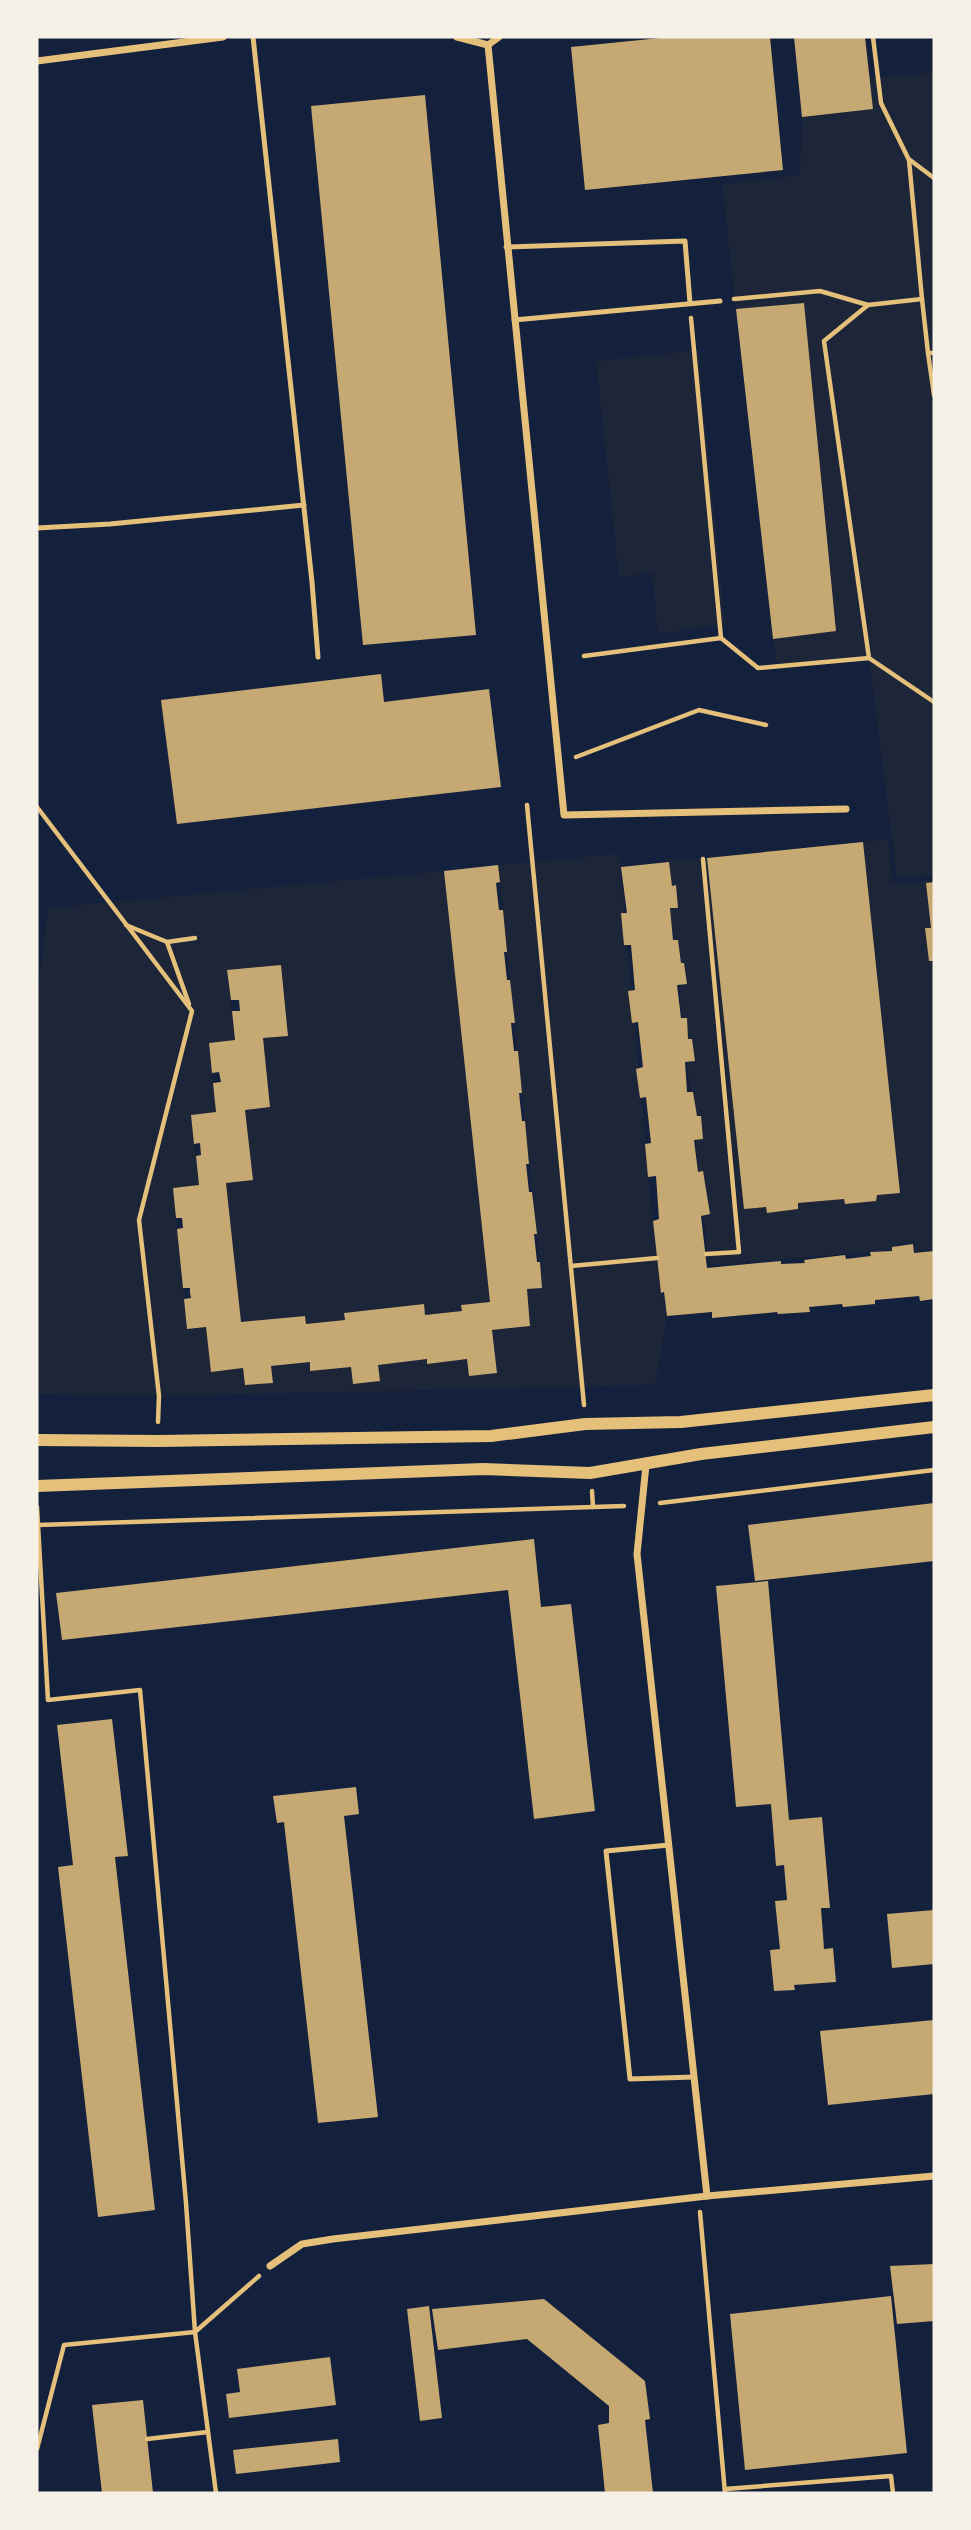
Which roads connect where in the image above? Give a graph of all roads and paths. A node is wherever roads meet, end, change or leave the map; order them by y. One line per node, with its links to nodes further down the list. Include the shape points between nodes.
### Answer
1 (223, 37): 8 (street)
2 (253, 37): 19 (lane)
3 (457, 37): 7 (street)
4 (499, 37): 7 (street)
5 (873, 37): 6 (path); 9 (path, via 881,103)
6 (880, 37)
7 (488, 45): 11 (street)
8 (37, 61)
9 (909, 160): 10 (path); 12 (path)
10 (934, 178)
11 (506, 247): 14 (lane, via 685,241); 16 (street)
12 (922, 299): 15 (path); 17 (path)
13 (720, 301): 14 (lane); 15 (path, via 820,291)
14 (690, 303): 16 (lane); 21 (path)
15 (868, 305): 24 (path, via 824,341)
16 (513, 320): 27 (street)
17 (931, 353): 18 (path)
18 (934, 395)
19 (304, 505): 20 (lane); 23 (lane)
20 (37, 528)
21 (721, 638): 22 (path); 24 (path, via 758,668)
22 (584, 656)
23 (318, 657)
24 (869, 658): 25 (path)
25 (934, 702)
26 (766, 725): 27 (path, via 699,710)
27 (559, 764): 30 (street, via 564,816)
28 (527, 805): 38 (path)
29 (37, 807): 32 (path)
30 (846, 809)
31 (703, 859): 36 (path, via 739,1252)
32 (125, 925): 34 (path); 35 (path)
33 (195, 938): 34 (path)
34 (167, 942): 35 (path)
35 (191, 1011): 43 (path, via 139,1220 159,1396)
36 (706, 1254)
37 (657, 1258): 38 (path)
38 (570, 1266): 40 (path)
39 (934, 1395): 40 (street, via 681,1422)
40 (585, 1424): 43 (street, via 491,1436)
41 (934, 1427): 44 (street, via 701,1454)
42 (37, 1440): 43 (street)
43 (158, 1441)
44 (646, 1465): 46 (street); 49 (street)
45 (934, 1470): 49 (path)
46 (590, 1473): 47 (street, via 483,1469); 50 (path)
47 (37, 1486)
48 (37, 1503): 51 (path)
49 (642, 1505): 50 (path); 52 (street, via 637,1554)
50 (593, 1507): 51 (path)
51 (37, 1525): 57 (path, via 48,1700 140,1690)
52 (669, 1845): 53 (street); 53 (lane, via 607,1850 630,2079)
53 (694, 2077): 55 (street)
54 (934, 2176): 55 (street)
55 (703, 2197): 56 (street, via 302,2244); 61 (path)
56 (270, 2266): 57 (path)
57 (195, 2332): 58 (path); 60 (path, via 64,2345)
58 (208, 2432): 59 (path); 62 (path)
59 (147, 2439)
60 (37, 2449)
61 (725, 2491): 63 (path, via 891,2476)
62 (216, 2493)
63 (893, 2493)

